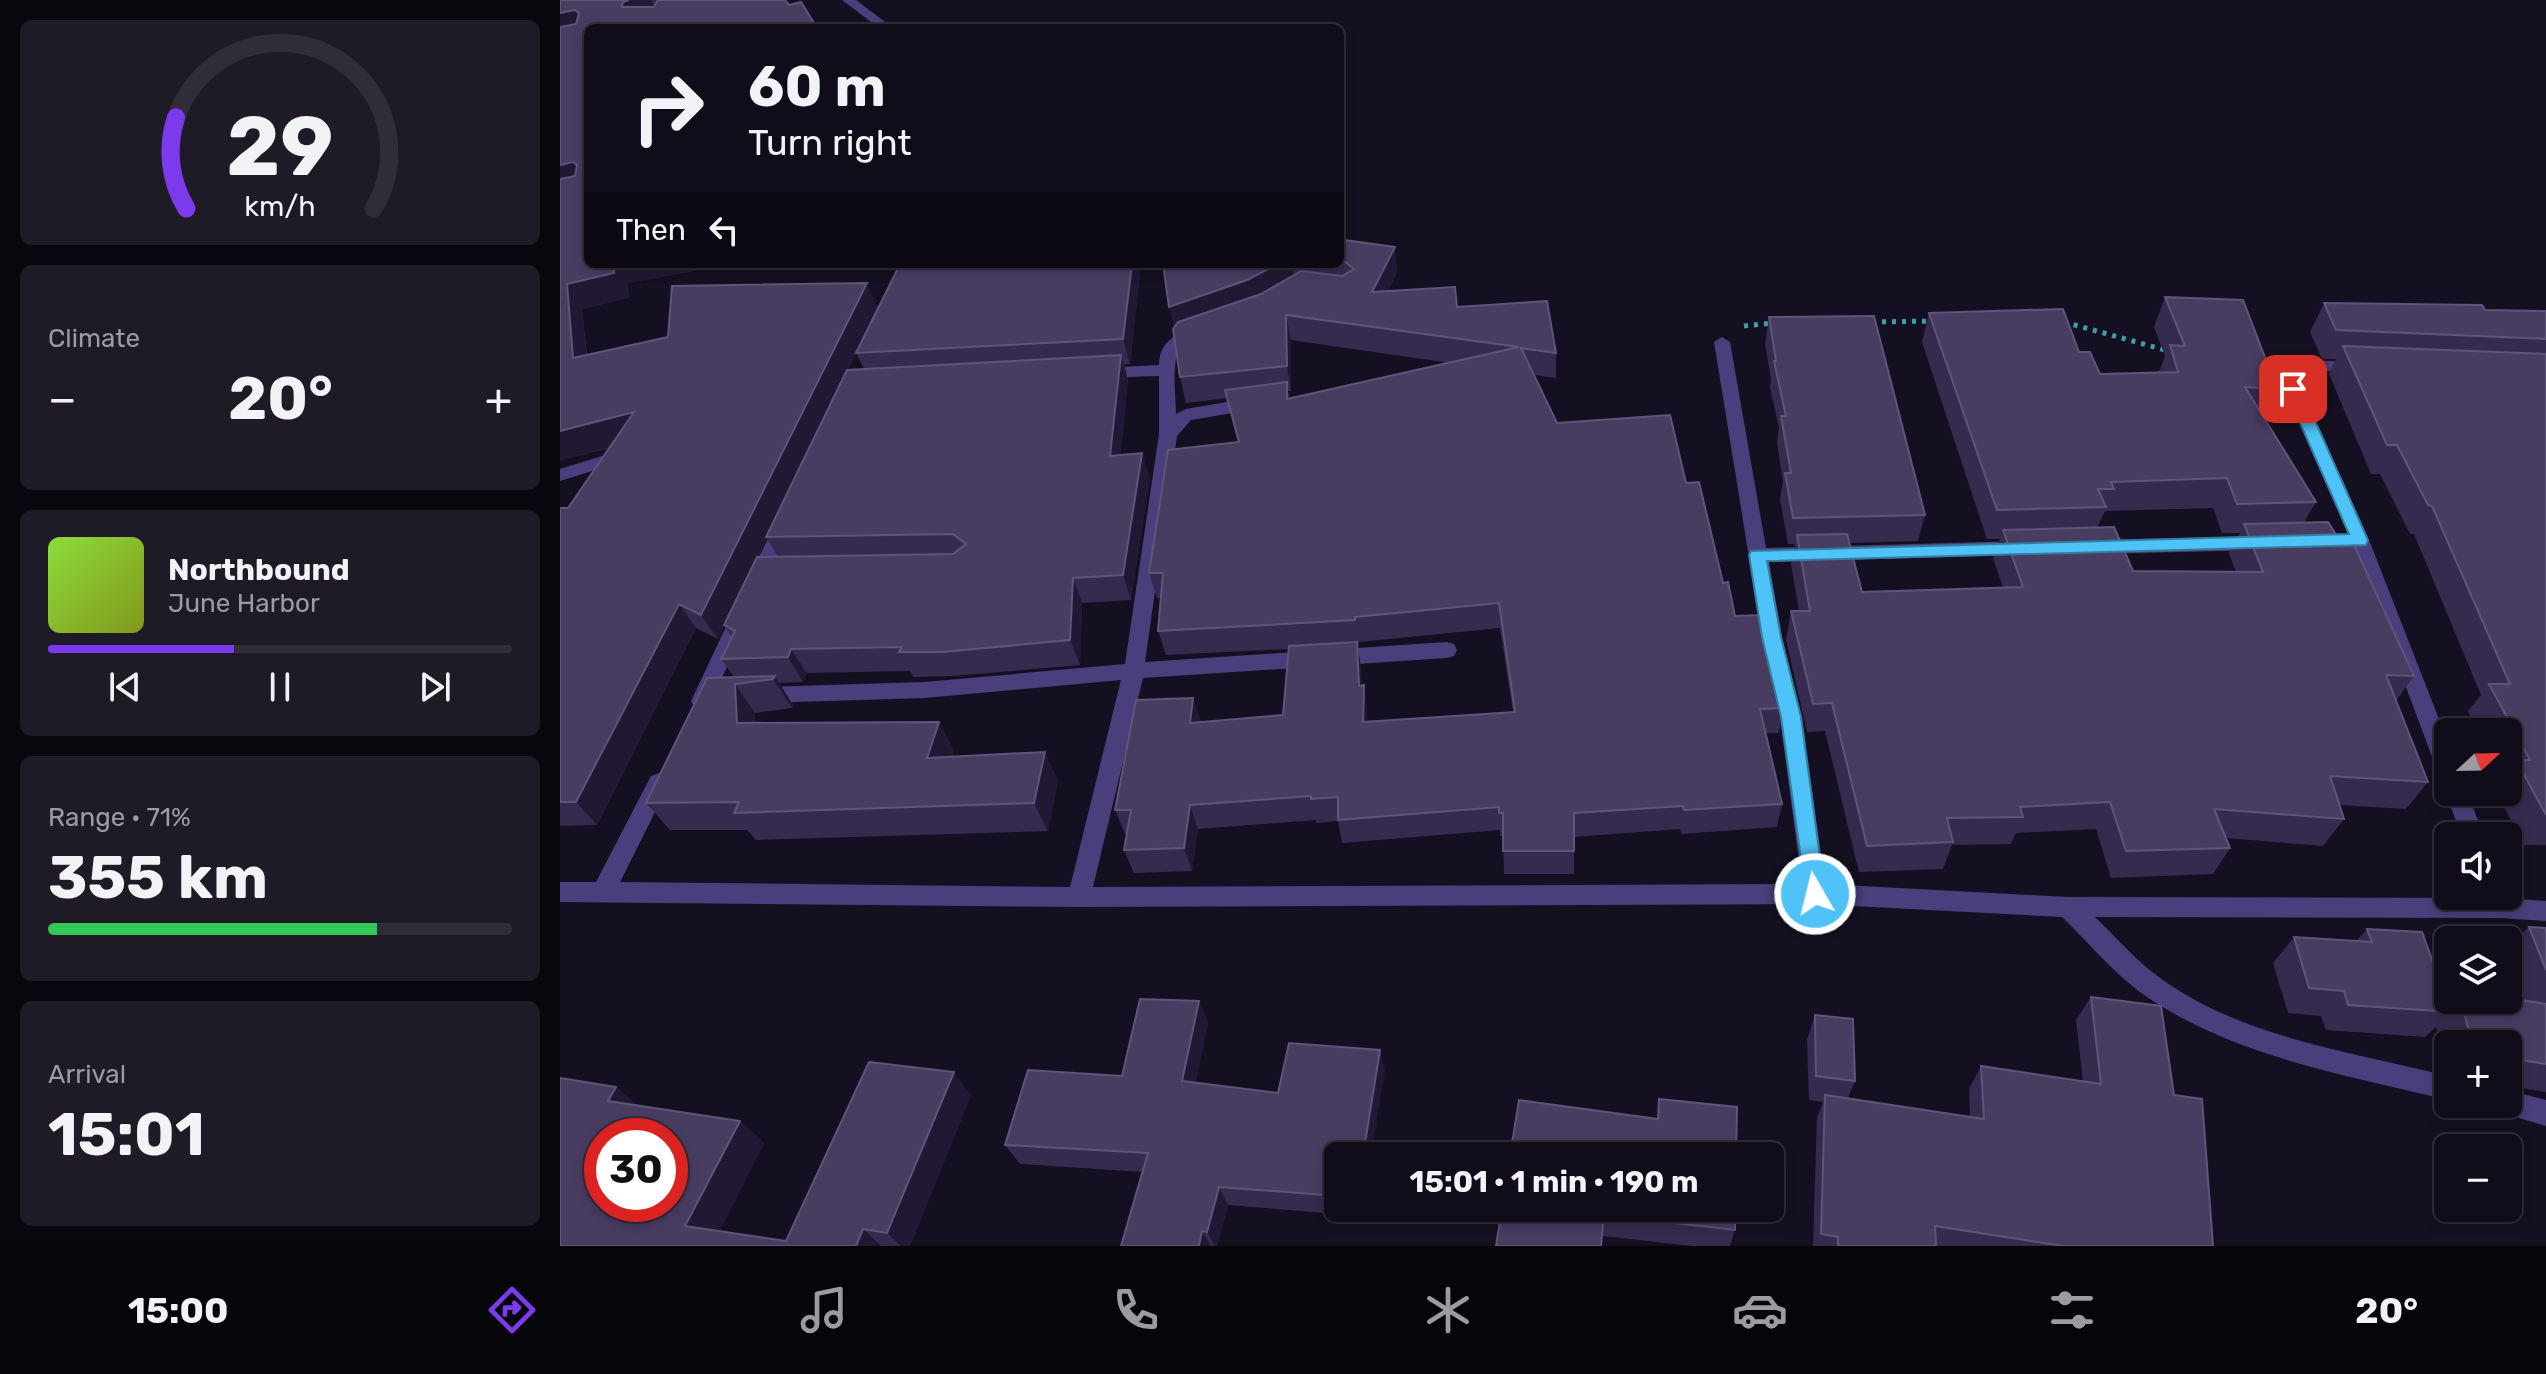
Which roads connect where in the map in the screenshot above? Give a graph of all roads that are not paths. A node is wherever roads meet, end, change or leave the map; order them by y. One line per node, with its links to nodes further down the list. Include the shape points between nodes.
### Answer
1 (848, 0): 2 (street)
2 (881, 24)
3 (1218, 325): 6 (street, via 1176,341)
4 (1722, 342): 16 (street)
5 (2375, 368): 21 (street, via 2282,364)
6 (1166, 370): 7 (street); 9 (street)
7 (1087, 374)
8 (1275, 401): 9 (street, via 1199,411 1178,421)
9 (1168, 434): 18 (street)
10 (612, 459): 11 (street)
11 (560, 475)
12 (796, 501): 19 (street)
13 (2281, 542): 14 (street)
14 (2074, 547)
15 (2043, 548): 16 (street)
16 (1757, 555): 25 (street, via 1791,717)
17 (1447, 650): 18 (street)
18 (1134, 671): 19 (street, via 925,690); 26 (street)
19 (719, 696): 20 (street)
20 (689, 724)
21 (2434, 736)
22 (668, 766): 23 (street)
23 (604, 890): 24 (street); 26 (street)
24 (560, 892)
25 (1815, 894): 26 (street); 29 (street)
26 (1079, 897)
27 (2434, 903): 29 (street)
28 (2522, 906): 30 (street)
29 (2067, 907): 31 (street, via 2154,988 2207,1017 2271,1044)
30 (2546, 911)
31 (2434, 1085)
32 (2522, 1107): 33 (street)
33 (2546, 1113)

